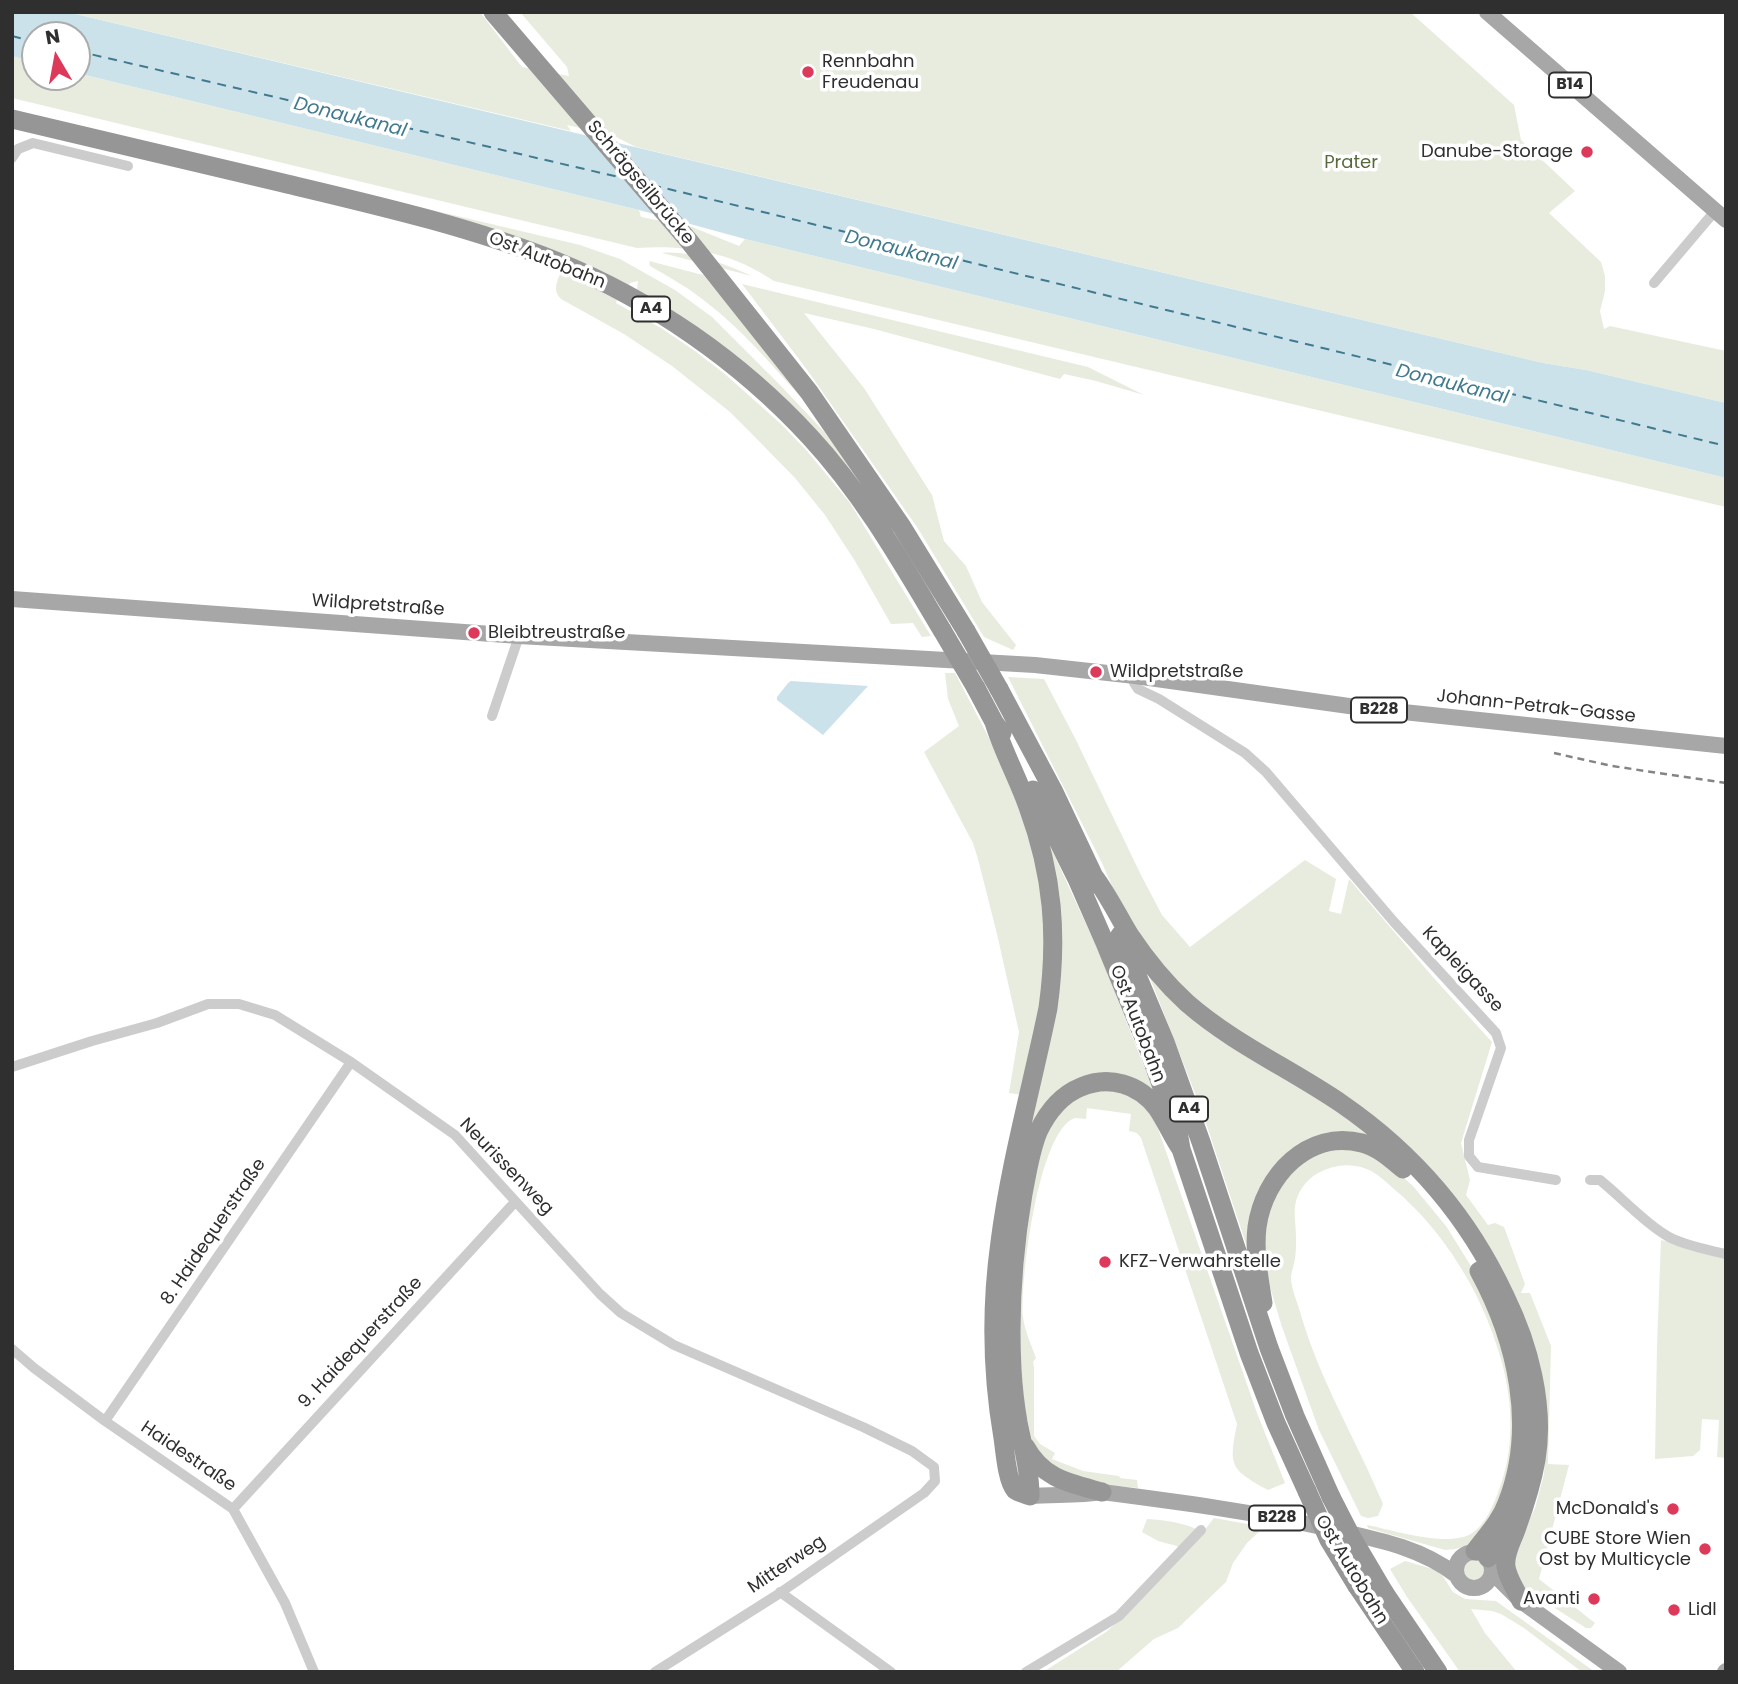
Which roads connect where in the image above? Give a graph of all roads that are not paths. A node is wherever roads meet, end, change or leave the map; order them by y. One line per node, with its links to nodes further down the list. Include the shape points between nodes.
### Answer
1 (493, 12): 11 (highway, Schrägseilbrücke / A4, bridge, via 689,241 809,392 909,539)
2 (1487, 12): 6 (main road, B14)
3 (17, 123): 13 (highway, Ost Autobahn / A4, bridge, via 399,211 489,237 615,288 673,322 766,393 853,489 902,563)
4 (12, 158): 5 (street, via 18,149 33,144)
5 (128, 166)
6 (1721, 215): 7 (street)
7 (1654, 283)
8 (12, 599): 9 (main road, Wildpretstraße)
9 (519, 636): 10 (main road, Wildpretstraße, via 1035,665); 12 (street)
10 (1135, 676): 14 (main road, Johann-Petrak-Gasse / B228, via 1407,713); 19 (street, Kapleigasse, via 1138,690 1245,753 1266,772 1394,922 1496,1032 1501,1048 1469,1140 1469,1156 1478,1167)
11 (999, 689): 15 (highway, Ost Autobahn / A4)
12 (492, 716)
13 (994, 722): 18 (highway, Ost Autobahn / A4, via 1008,741 1094,917 1148,1048); 29 (highway, via 1042,850 1051,889 1054,939 1048,1008 1004,1217 995,1305 995,1369 1009,1473 1016,1491)
14 (1726, 746)
15 (1093, 875): 23 (highway, Ost Autobahn / A4, via 1165,1042); 31 (highway, via 1130,935 1185,1002 1219,1029 1342,1104 1395,1145 1466,1226 1510,1306 1534,1383 1538,1447)
16 (351, 1062): 17 (street, Neurissenweg, via 275,1015 239,1004 208,1004); 21 (street, Neurissenweg, via 455,1135); 25 (street, 8. Haidequerstraße)
17 (12, 1067)
18 (1181, 1149): 26 (highway, via 1151,1101 1121,1083 1102,1082 1077,1089 1048,1114 1028,1170 1015,1243 1012,1348); 43 (highway, Ost Autobahn / A4, bridge, via 1276,1423 1329,1540)
19 (1556, 1180)
20 (1590, 1180): 22 (street, via 1600,1180 1671,1238)
21 (515, 1202): 27 (street, Neurissenweg, via 621,1313 674,1345 912,1451 934,1466); 30 (street, 9. Haidequerstraße)
22 (1726, 1254)
23 (1269, 1348): 34 (highway, via 1271,1328 1256,1252 1257,1226 1273,1181 1286,1164 1322,1143 1364,1143 1386,1154 1437,1205 1462,1242 1502,1322 1515,1364 1522,1401 1518,1471); 44 (highway, Ost Autobahn / A4, bridge, via 1351,1536)
24 (12, 1349): 25 (street, Haidestraße)
25 (105, 1421): 30 (street, Haidestraße)
26 (1022, 1439): 28 (highway, via 1034,1460 1051,1475); 29 (highway)
27 (935, 1481): 37 (street, Mitterweg)
28 (1102, 1492): 29 (main road, B228); 33 (main road, B228, via 1208,1505)
29 (1030, 1496)
30 (233, 1509): 39 (street, Haidestraße, via 285,1603)
31 (1521, 1512): 34 (highway, via 1511,1529); 38 (highway, via 1506,1560)
32 (1201, 1530): 42 (street, via 1119,1616)
33 (1403, 1546): 34 (main road, B228); 35 (main road, B228)
34 (1479, 1559): 35 (main road, via 1456,1565); 36 (main road, via 1489,1581); 38 (main road)
35 (1457, 1575): 36 (main road, via 1464,1585)
36 (1481, 1586): 38 (main road)
37 (780, 1592): 40 (street, Mitterweg); 41 (street)
38 (1521, 1601): 45 (main road)
39 (314, 1672)
40 (655, 1672)
41 (891, 1672)
42 (1026, 1672)
43 (1415, 1672)
44 (1438, 1672)
45 (1619, 1672)

